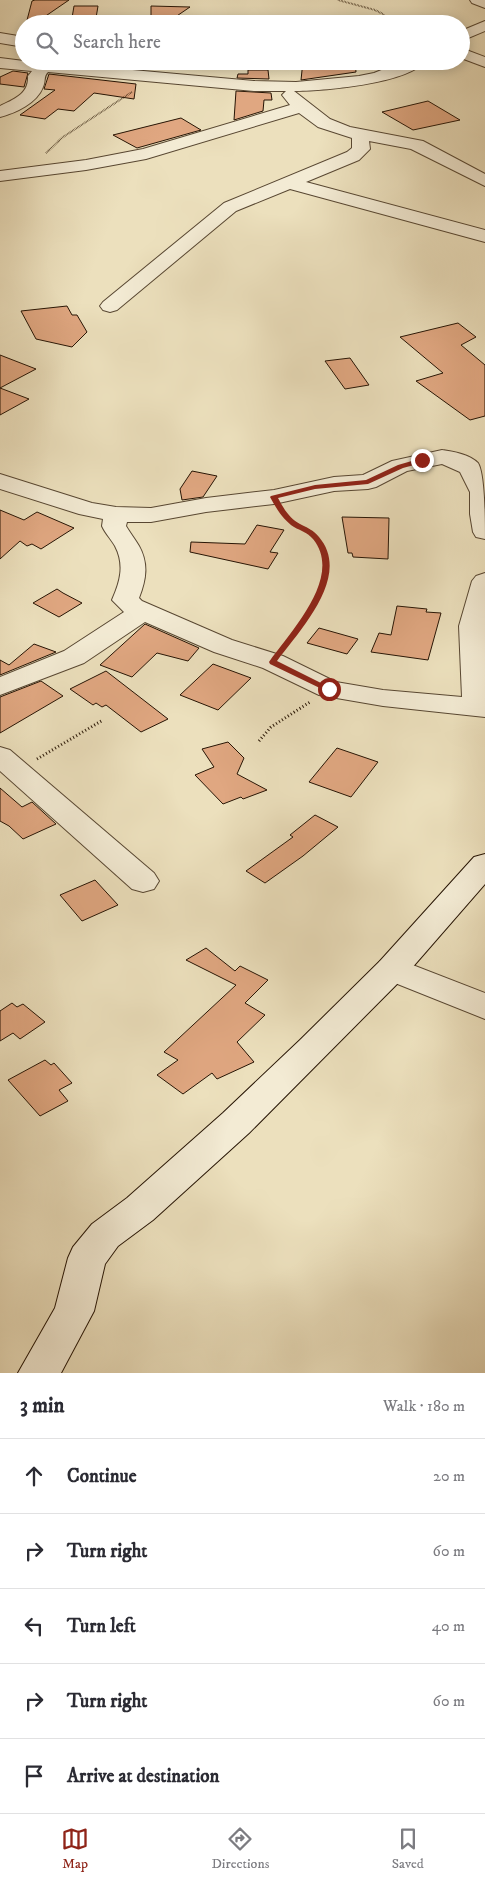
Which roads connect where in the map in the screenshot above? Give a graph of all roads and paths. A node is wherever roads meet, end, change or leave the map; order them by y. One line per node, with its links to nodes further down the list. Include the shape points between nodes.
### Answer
1 (338, 0): 4 (path)
2 (477, 0): 3 (street)
3 (485, 4)
4 (384, 15)
5 (485, 25): 6 (street)
6 (470, 32)
7 (0, 38): 8 (street)
8 (15, 40)
9 (470, 56): 10 (street)
10 (485, 62)
11 (0, 63): 12 (street)
12 (15, 63)
13 (42, 70): 19 (street, via 28,98)
14 (107, 70): 16 (street)
15 (398, 70): 17 (street, via 366,80)
16 (158, 76): 17 (street); 21 (path, via 62,137)
17 (286, 87): 18 (street, via 293,100)
18 (302, 107): 20 (street, via 324,123); 21 (street, via 146,154)
19 (0, 112)
20 (360, 134): 23 (street, via 418,145); 24 (street, via 361,149 353,156)
21 (33, 170): 22 (street)
22 (0, 176)
23 (485, 181)
24 (287, 182): 25 (street); 26 (street, via 230,207)
25 (485, 236)
26 (110, 306)
27 (0, 481): 29 (street, via 88,509)
28 (274, 497): 29 (street, via 151,514); 30 (street, via 324,485 368,482 400,466 442,457 454,459 470,468 482,492); 33 (path, via 296,525 310,531 318,540 326,559 322,590)
29 (116, 514): 32 (street, via 114,526 133,562 135,577 125,600)
30 (485, 532)
31 (485, 581): 36 (street, via 472,626)
32 (142, 612): 33 (street, via 223,646); 34 (street, via 74,657)
33 (273, 662): 35 (street)
34 (0, 687)
35 (329, 689): 36 (street); 38 (path, via 271,727)
36 (480, 708)
37 (103, 720): 39 (path)
38 (259, 741)
39 (9, 763): 41 (street)
40 (485, 864): 42 (street)
41 (143, 881)
42 (392, 969): 43 (street); 44 (street, via 236,1123 140,1209 105,1235 87,1258 74,1311)
43 (485, 1007)
44 (38, 1373)

